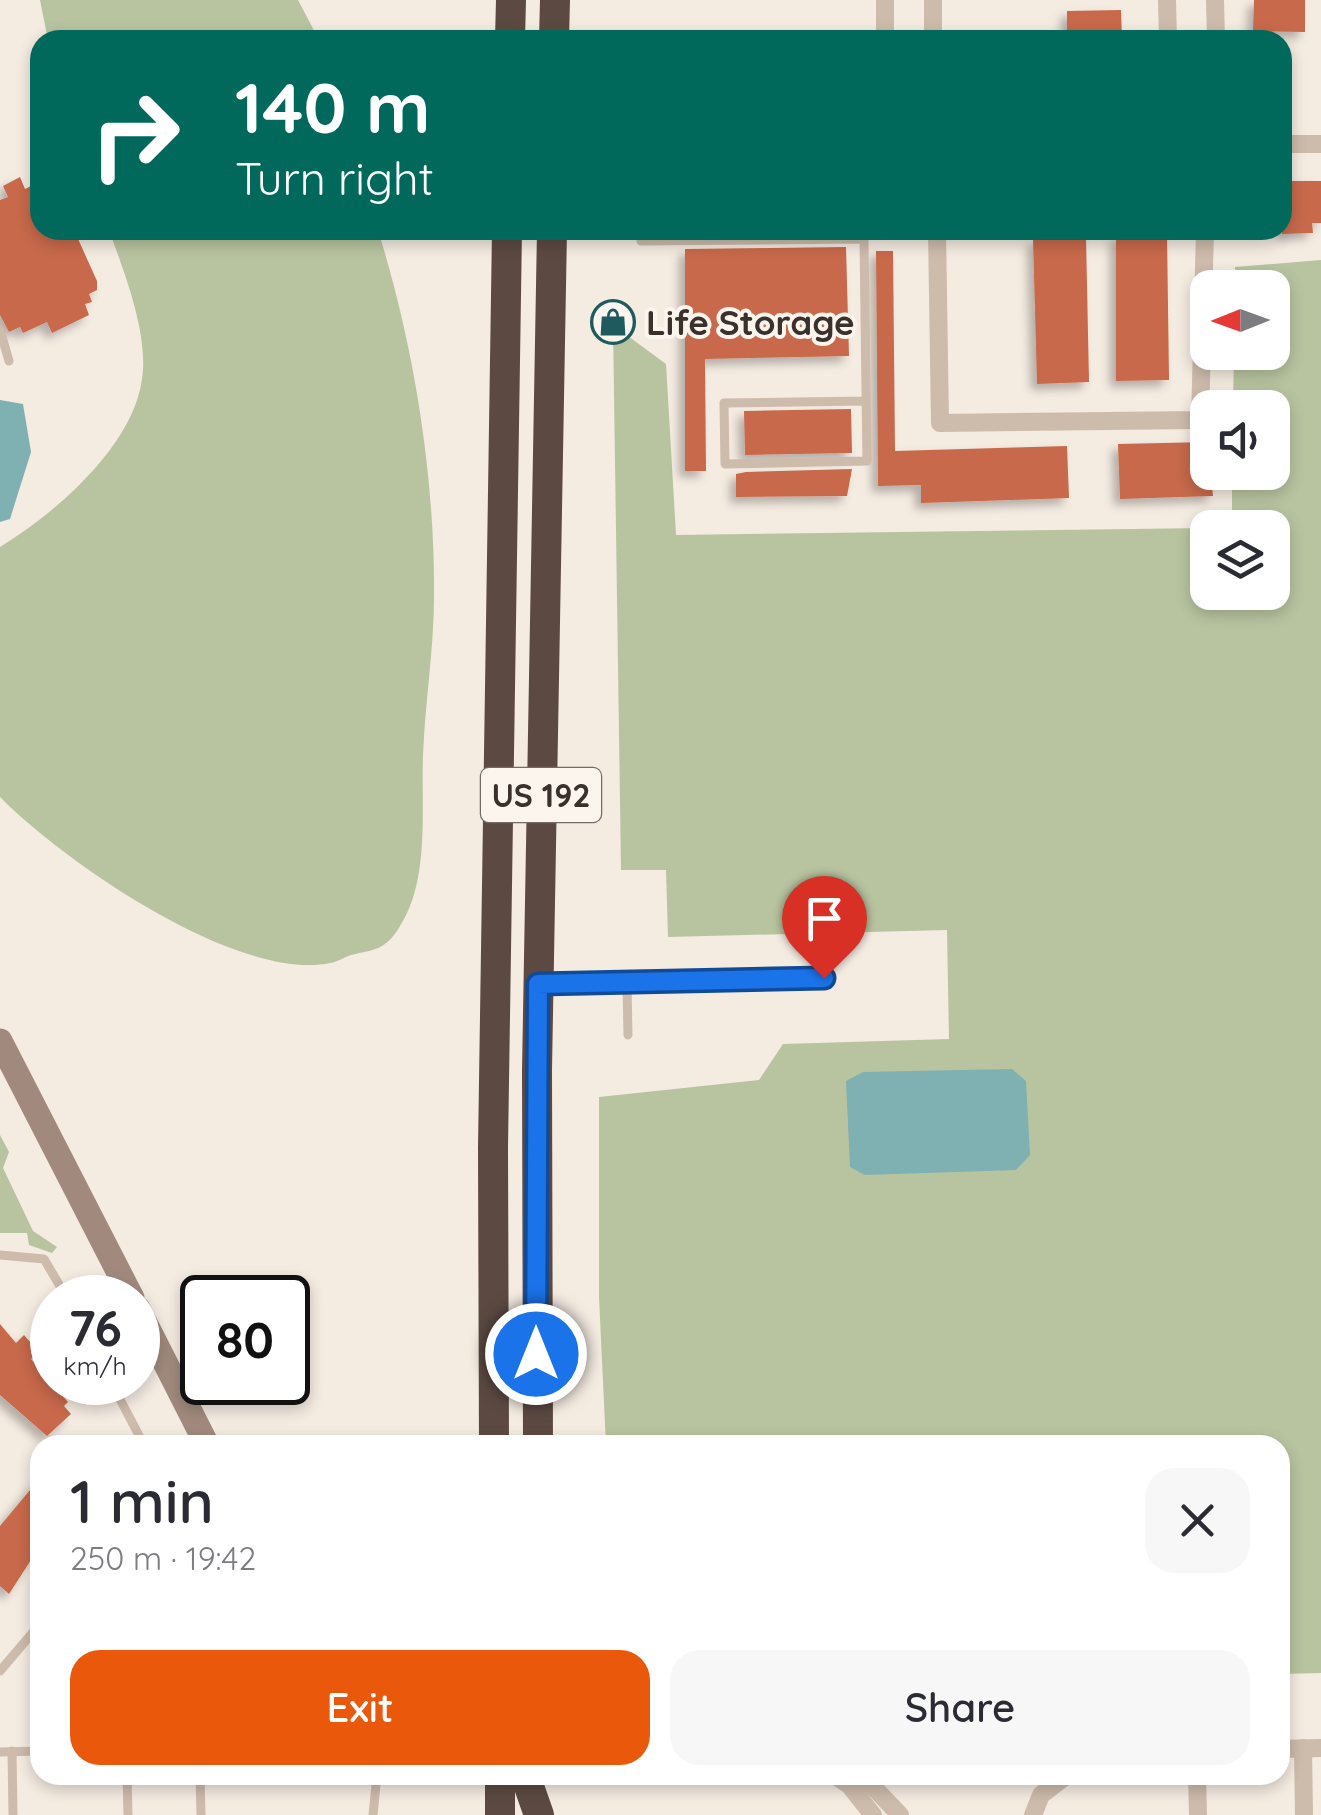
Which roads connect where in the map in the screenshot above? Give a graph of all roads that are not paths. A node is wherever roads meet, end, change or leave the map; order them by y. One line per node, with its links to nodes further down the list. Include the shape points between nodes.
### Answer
1 (510, 0): 7 (highway)
2 (554, 0): 8 (highway)
3 (885, 0): 9 (street)
4 (932, 0): 10 (street)
5 (1167, 0): 11 (street)
6 (1215, 0): 12 (street)
7 (510, 30)
8 (554, 30)
9 (886, 30)
10 (933, 30)
11 (1168, 30)
12 (1216, 30)
13 (1292, 144): 14 (street)
14 (1321, 144)
15 (506, 240): 27 (highway, US 192)
16 (532, 240): 23 (highway)
17 (552, 240): 23 (highway, US 192)
18 (641, 240): 19 (lane)
19 (752, 240)
20 (864, 240): 26 (lane)
21 (936, 240): 22 (street, via 940,423 1200,420)
22 (1205, 240)
23 (551, 290): 29 (highway, US 192)
24 (0, 330): 25 (lane)
25 (10, 361)
26 (866, 401): 26 (lane, via 867,461 725,464 724,402)
27 (497, 883): 29 (highway, via 514,952); 31 (highway, US 192)
28 (824, 978): 30 (lane)
29 (538, 984): 30 (lane); 34 (highway, US 192)
30 (627, 984): 32 (lane)
31 (495, 985): 34 (highway, via 521,1014); 42 (highway, US 192)
32 (628, 1036)
33 (0, 1040): 37 (street)
34 (537, 1070): 43 (highway, US 192)
35 (0, 1256): 36 (lane, via 44,1259)
36 (53, 1275)
37 (120, 1275)
38 (160, 1351): 41 (street)
39 (123, 1405): 40 (lane)
40 (139, 1435)
41 (203, 1435)
42 (494, 1435)
43 (538, 1435)
44 (30, 1636): 45 (lane)
45 (0, 1671)
46 (1312, 1748): 68 (street)
47 (6, 1752): 58 (lane)
48 (128, 1785): 59 (lane)
49 (200, 1785): 60 (lane)
50 (377, 1785): 61 (lane)
51 (500, 1785): 62 (highway)
52 (529, 1785): 63 (highway)
53 (544, 1785): 63 (highway)
54 (855, 1785): 64 (street)
55 (861, 1785): 65 (street)
56 (1053, 1785): 66 (street, via 1041,1794)
57 (1197, 1785): 67 (street)
58 (13, 1815)
59 (128, 1815)
60 (201, 1815)
61 (373, 1815)
62 (500, 1815)
63 (542, 1815)
64 (874, 1815)
65 (900, 1815)
66 (1033, 1815)
67 (1198, 1815)
68 (1304, 1815)

